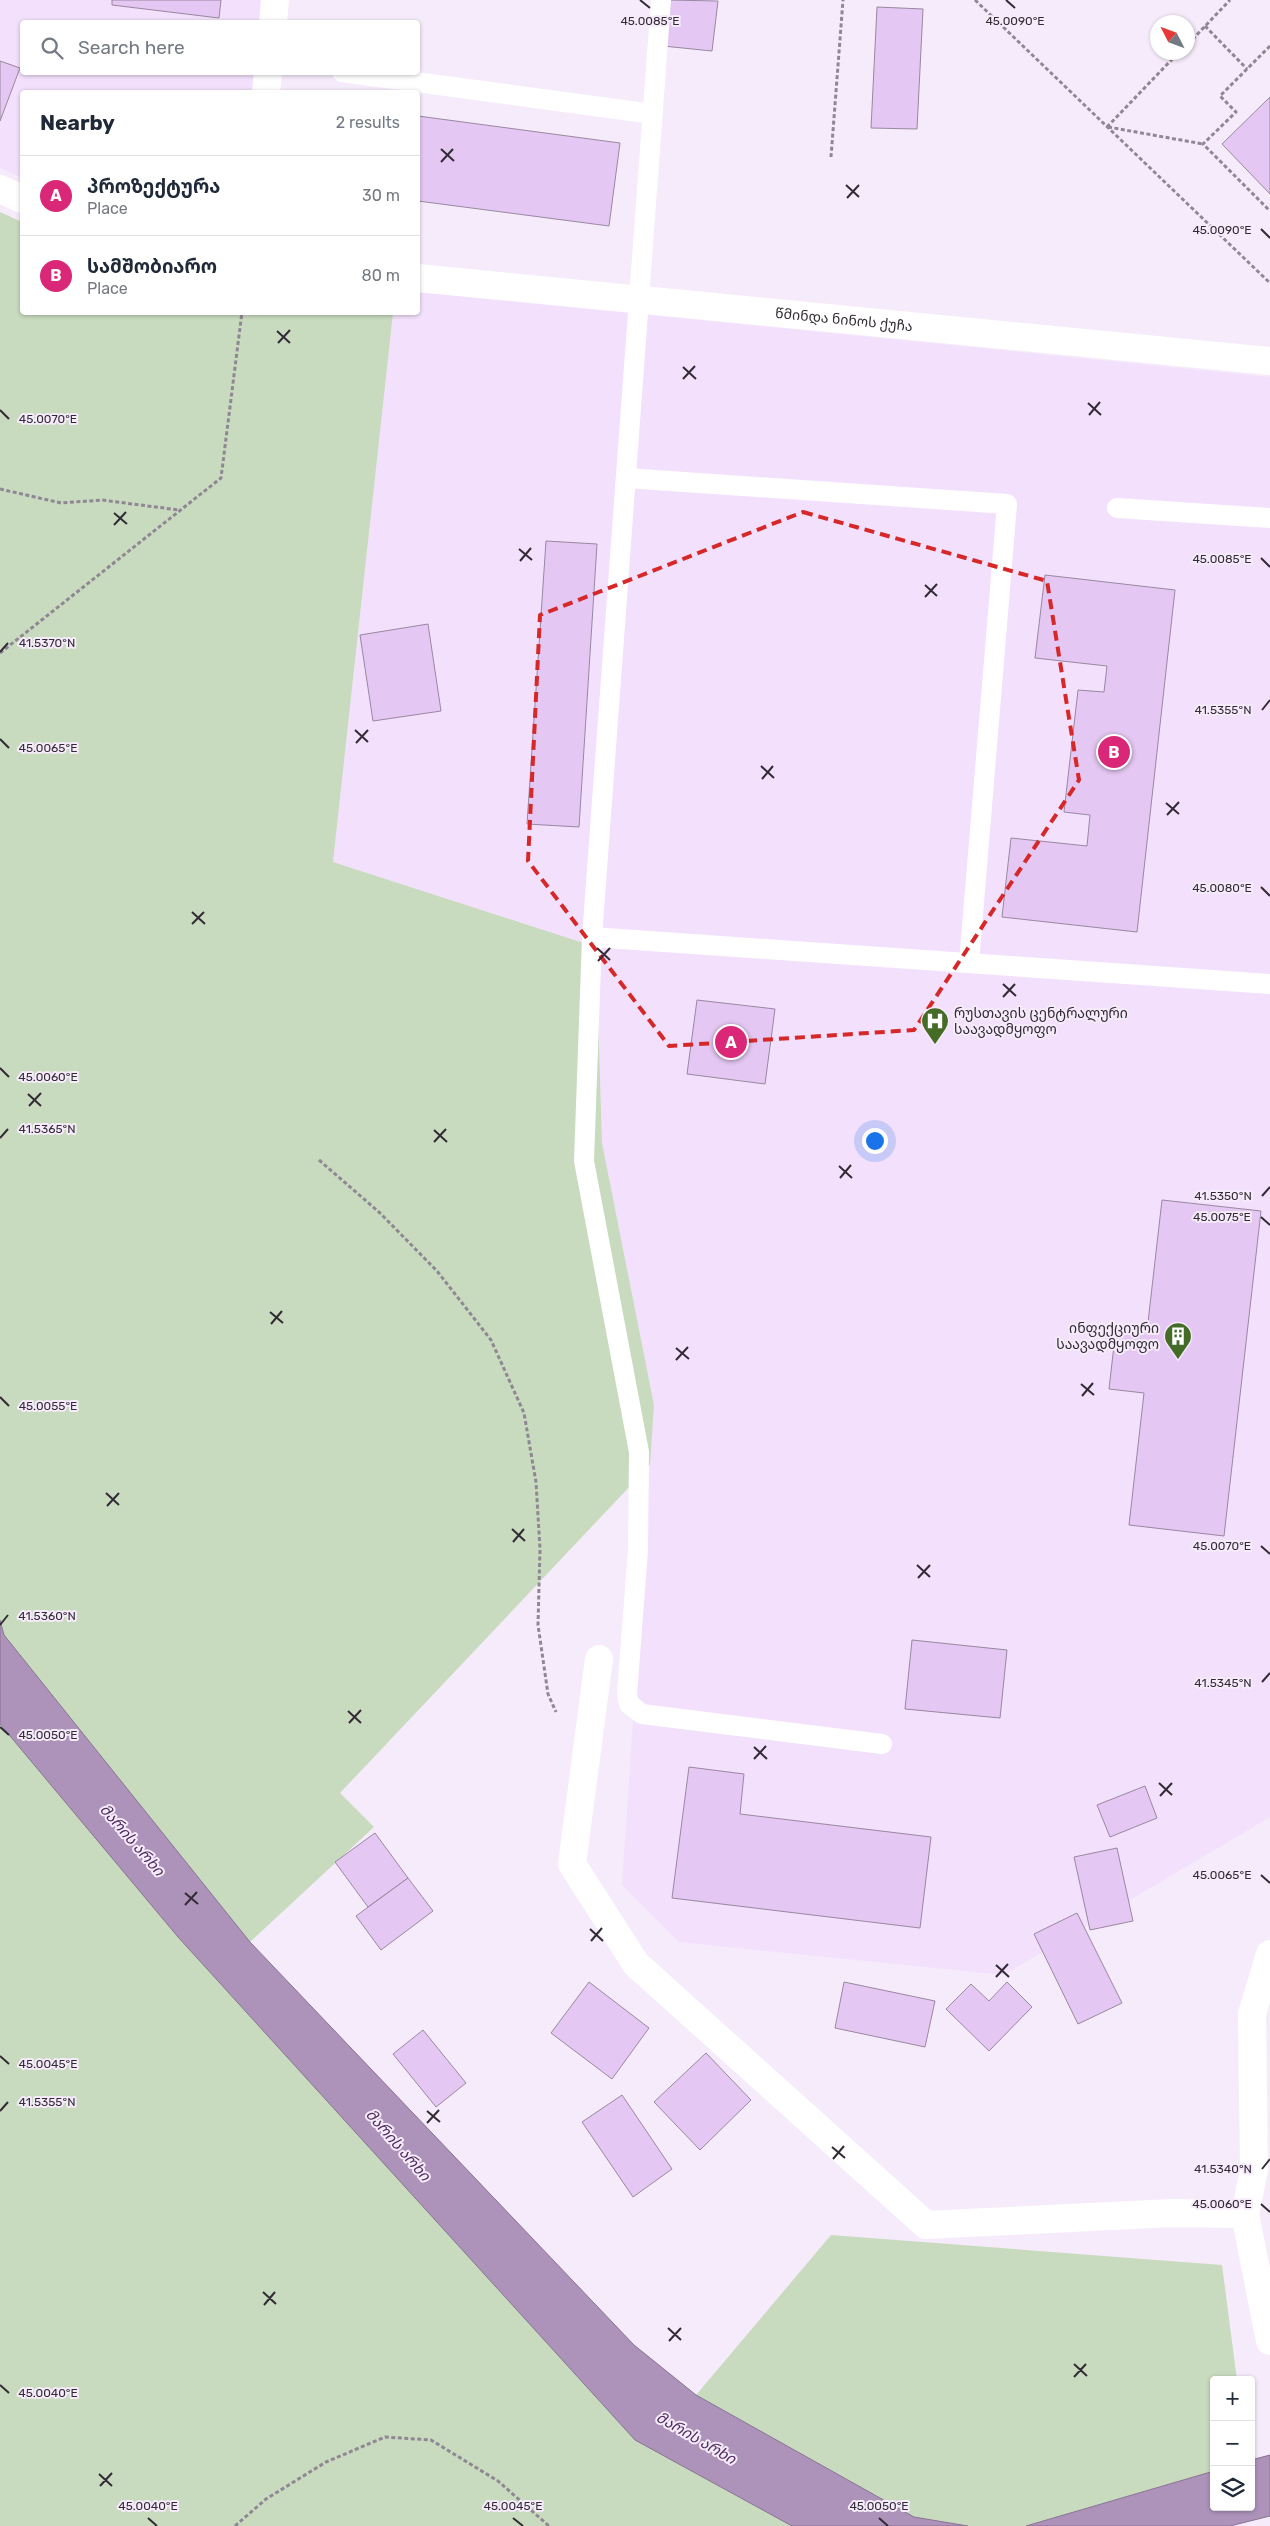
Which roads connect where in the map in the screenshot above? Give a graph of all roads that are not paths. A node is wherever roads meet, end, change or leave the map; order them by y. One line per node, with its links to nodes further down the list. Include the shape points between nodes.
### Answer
1 (275, 0): 3 (street)
2 (661, 0): 7 (lane)
3 (273, 20)
4 (268, 75): 6 (street)
5 (364, 75): 7 (lane)
6 (266, 90)
7 (653, 114): 11 (lane)
8 (0, 189): 9 (street)
9 (20, 198)
10 (420, 278): 11 (street, წმინდა ნინოს ქუჩა)
11 (639, 300): 12 (street, წმინდა ნინოს ქუჩა); 13 (lane)
12 (1270, 362)
13 (626, 478): 16 (lane); 17 (lane, via 1007,504)
14 (1117, 508): 15 (lane)
15 (1270, 518)
16 (592, 937): 17 (lane); 20 (lane, via 584,1161 639,1452 638,1550 627,1694 629,1704 642,1714)
17 (969, 963): 18 (lane)
18 (1270, 984)
19 (599, 1659): 22 (street, via 572,1864 636,1964 926,2225 1172,2213)
20 (882, 1744)
21 (1270, 1954): 22 (street, via 1252,2014 1254,2170)
22 (1245, 2214): 23 (street)
23 (1270, 2341)

